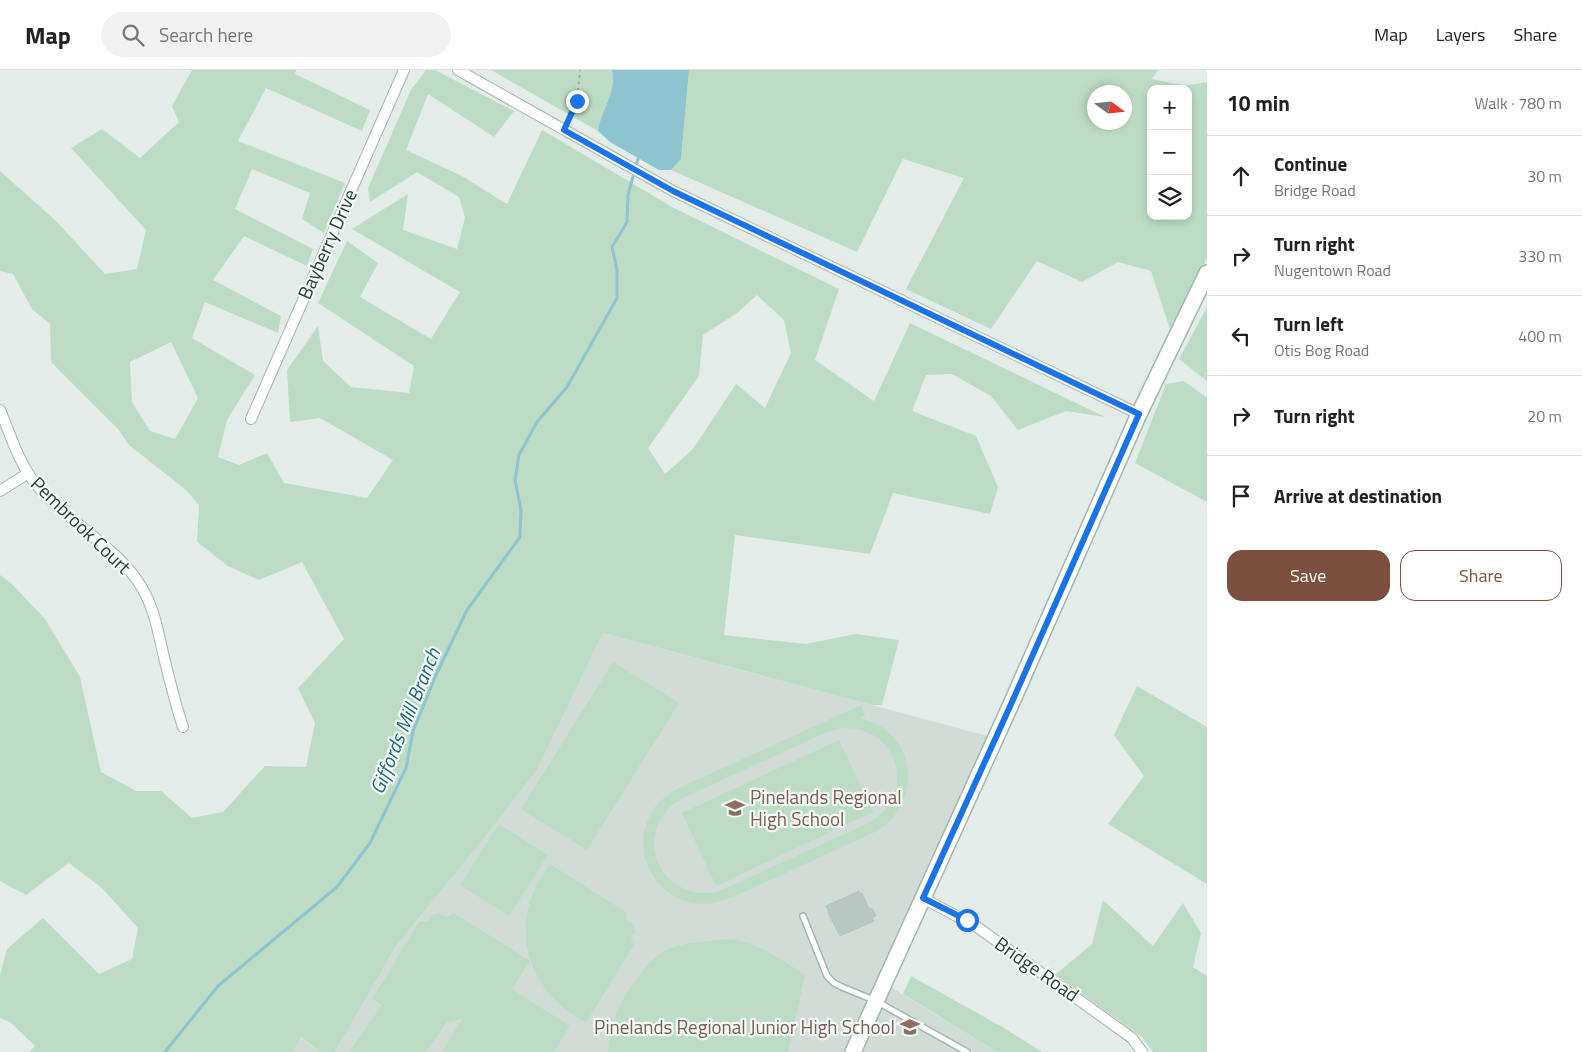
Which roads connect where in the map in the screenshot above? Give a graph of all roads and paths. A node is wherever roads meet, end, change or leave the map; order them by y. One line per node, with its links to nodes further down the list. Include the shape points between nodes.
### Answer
1 (404, 70): 8 (street, Bayberry Drive)
2 (458, 70): 4 (street)
3 (580, 70): 4 (path, via 577,101)
4 (564, 130): 7 (street, via 673,191)
5 (1207, 273): 7 (street)
6 (0, 410): 9 (street, Pembrook Court)
7 (1139, 414): 12 (street)
8 (251, 419)
9 (27, 474): 10 (street); 11 (street, Pembrook Court, via 60,510 128,567 143,589 154,616)
10 (0, 491)
11 (183, 727)
12 (923, 898): 14 (street); 17 (street, Bridge Road, via 977,927 1132,1038)
13 (803, 916): 14 (lane, via 827,976 834,983)
14 (876, 1002): 15 (lane); 16 (street)
15 (965, 1051)
16 (853, 1052)
17 (1142, 1052)

